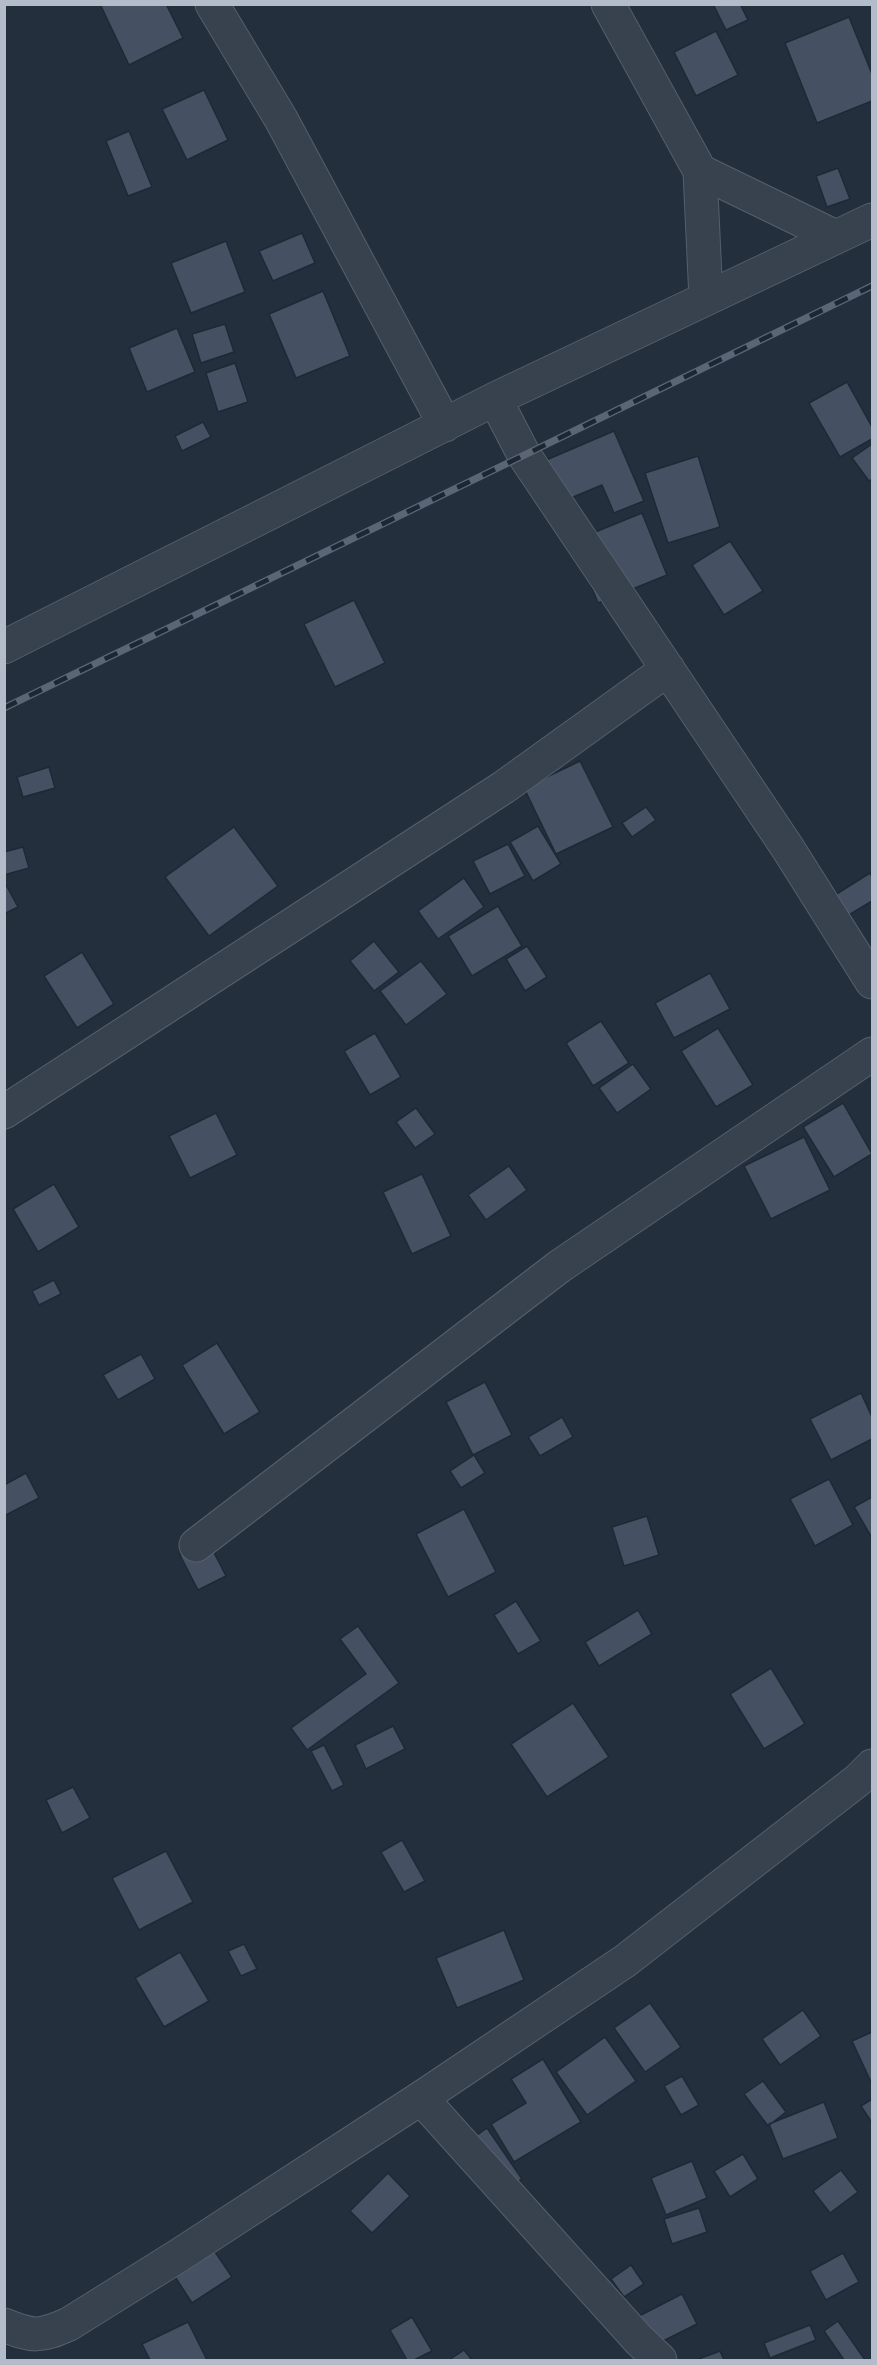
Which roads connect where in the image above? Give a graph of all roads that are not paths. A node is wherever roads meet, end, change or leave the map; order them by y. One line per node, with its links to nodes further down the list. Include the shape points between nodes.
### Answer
1 (212, 4): 8 (street, via 281,119)
2 (608, 4): 3 (street)
3 (700, 171): 5 (street); 6 (street)
4 (873, 220): 5 (street)
5 (836, 237): 6 (street)
6 (705, 299): 7 (street)
7 (495, 399): 8 (street); 10 (street, via 524,455)
8 (445, 425): 9 (street)
9 (4, 647)
10 (668, 669): 11 (street); 13 (street, via 504,787)
11 (873, 982)
12 (873, 1054): 14 (street, via 560,1266)
13 (4, 1112)
14 (195, 1545)
15 (873, 1766): 16 (street, via 624,1961)
16 (421, 2098): 17 (street, via 69,2324 49,2333 28,2335); 18 (street)
17 (4, 2325)
18 (660, 2361)

